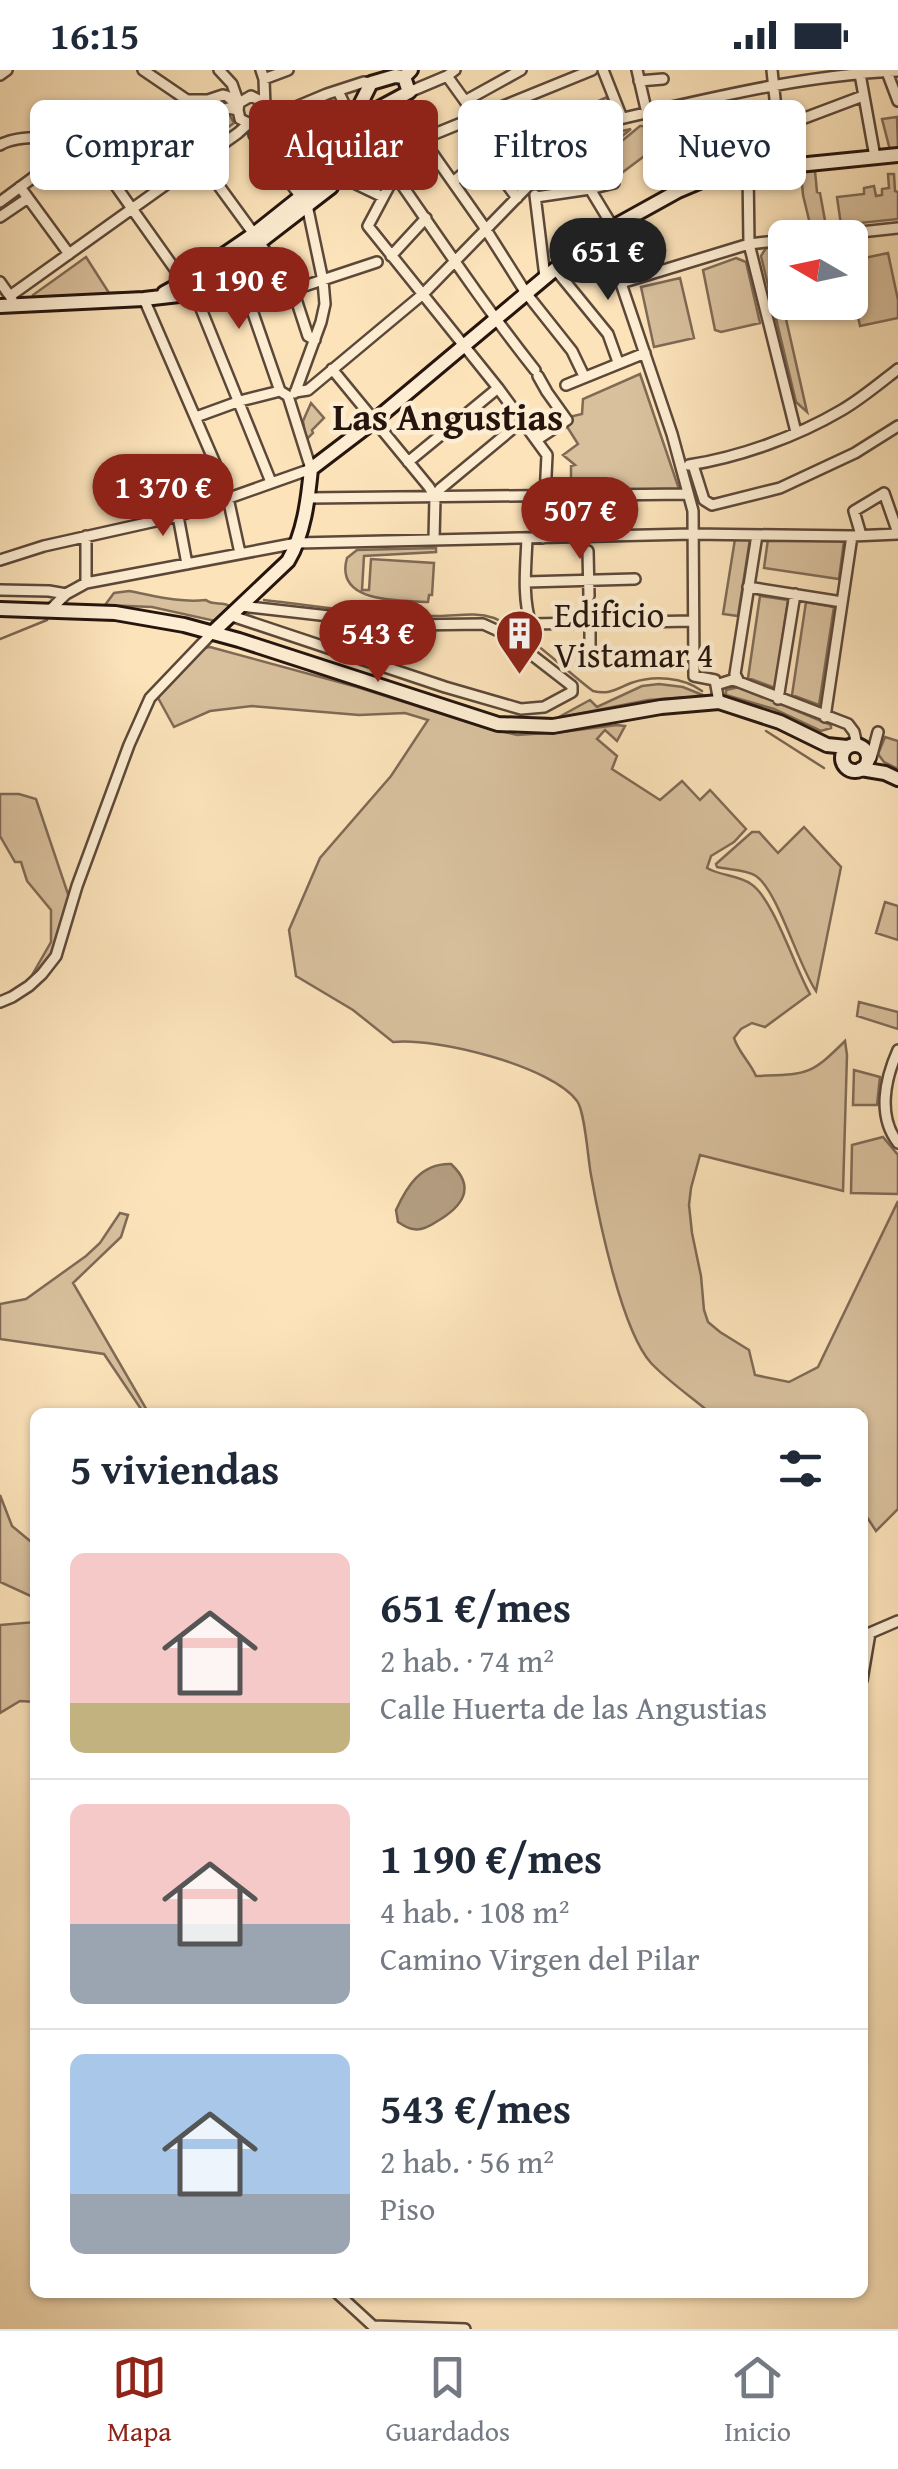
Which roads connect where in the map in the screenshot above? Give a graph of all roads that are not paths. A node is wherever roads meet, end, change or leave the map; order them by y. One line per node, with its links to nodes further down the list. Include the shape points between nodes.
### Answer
1 (7, 70): 16 (street)
2 (143, 70): 38 (street, via 187,100 228,96)
3 (219, 70): 38 (street)
4 (288, 70): 13 (street)
5 (522, 70): 32 (street)
6 (590, 70): 33 (street)
7 (603, 70): 34 (street)
8 (637, 70): 18 (street)
9 (772, 70): 20 (street)
10 (893, 71): 15 (street); 37 (street)
11 (846, 72): 15 (street); 20 (street)
12 (451, 73): 22 (street); 31 (street)
13 (262, 74): 25 (street)
14 (408, 74): 19 (street); 22 (street)
15 (860, 74): 23 (street)
16 (0, 75)
17 (663, 79): 18 (street)
18 (638, 82): 35 (street)
19 (371, 83): 21 (street); 28 (street)
20 (774, 85): 36 (street); 41 (street)
21 (338, 91): 26 (street); 27 (street)
22 (403, 95): 29 (street); 30 (street)
23 (863, 96): 40 (street); 46 (street)
24 (259, 100): 38 (street, via 251,96)
25 (263, 100)
26 (315, 100)
27 (342, 100)
28 (362, 100)
29 (394, 100)
30 (405, 100)
31 (464, 100)
32 (467, 100)
33 (516, 100)
34 (615, 100)
35 (643, 100)
36 (775, 100)
37 (898, 102)
38 (238, 106): 39 (street); 42 (street, via 240,119)
39 (229, 108)
40 (806, 117)
41 (623, 118)
42 (249, 123)
43 (30, 139): 44 (street)
44 (0, 145)
45 (898, 155): 46 (street)
46 (875, 157): 48 (street)
47 (438, 162): 51 (street)
48 (806, 165)
49 (458, 177): 51 (street)
50 (30, 180): 52 (street)
51 (452, 182): 81 (street)
52 (20, 187): 71 (street); 73 (street)
53 (118, 190): 75 (street)
54 (159, 190): 75 (street)
55 (222, 190): 82 (street)
56 (295, 190): 74 (street)
57 (314, 190): 74 (street)
58 (324, 190): 74 (street)
59 (369, 190): 69 (street)
60 (387, 190): 69 (street)
61 (406, 190): 77 (street)
62 (511, 190): 72 (street)
63 (524, 190): 72 (street)
64 (532, 190): 70 (street)
65 (583, 190): 70 (street)
66 (590, 190): 79 (street)
67 (683, 190): 79 (street)
68 (749, 190): 84 (street)
69 (383, 197): 86 (street, via 368,226)
70 (536, 197): 90 (street)
71 (28, 198): 76 (street); 85 (street)
72 (517, 198): 81 (street)
73 (0, 202)
74 (304, 202): 82 (street); 91 (street)
75 (132, 210): 85 (street); 94 (street)
76 (0, 218)
77 (426, 218): 86 (street); 87 (street)
78 (898, 228): 80 (street)
79 (609, 230): 90 (street); 93 (street)
80 (868, 231)
81 (486, 232): 87 (street); 96 (street)
82 (256, 238): 88 (street); 94 (street); 95 (street)
83 (768, 242): 84 (street)
84 (750, 244): 93 (street); 119 (street)
85 (69, 254): 99 (street)
86 (391, 256): 97 (street)
87 (456, 260): 97 (street); 101 (street)
88 (235, 261): 94 (street); 100 (street)
89 (378, 262): 91 (street)
90 (550, 273): 96 (street); 105 (street, via 608,334)
91 (323, 281): 95 (street); 102 (street)
92 (0, 282): 99 (street)
93 (621, 283): 104 (street)
94 (188, 285): 98 (street); 114 (street)
95 (293, 290): 100 (street); 102 (street, via 308,336)
96 (526, 293): 101 (street); 109 (street)
97 (423, 294): 103 (street); 106 (street)
98 (144, 299): 99 (street); 115 (street)
99 (9, 303)
100 (250, 304): 113 (street)
101 (494, 319): 103 (street); 120 (street, via 567,420)
102 (316, 340): 108 (street)
103 (463, 344): 112 (street); 117 (street)
104 (645, 353): 105 (street); 123 (street)
105 (618, 362): 109 (street)
106 (332, 369): 110 (street); 117 (street)
107 (898, 369): 119 (street, via 846,408)
108 (302, 376): 110 (street); 113 (street)
109 (584, 376): 111 (street)
110 (318, 381): 113 (street)
111 (566, 385)
112 (498, 388): 116 (street); 121 (street)
113 (288, 393): 114 (street); 124 (street)
114 (240, 401): 115 (street); 126 (street)
115 (196, 417): 125 (street)
116 (523, 420): 120 (street); 131 (street)
117 (374, 421): 121 (street); 124 (street)
118 (898, 426): 122 (street, via 780,488 712,504 704,500)
119 (796, 432): 122 (street)
120 (538, 440): 128 (street, via 547,455)
121 (408, 462): 131 (street)
122 (693, 465): 123 (street)
123 (681, 466): 127 (street)
124 (310, 469): 126 (street); 130 (street)
125 (221, 476)
126 (271, 482): 129 (street)
127 (688, 494): 128 (street); 133 (street)
128 (545, 497): 131 (street); 139 (street)
129 (228, 498): 132 (street); 143 (street)
130 (308, 498): 131 (street); 141 (street)
131 (435, 498): 140 (street)
132 (178, 516): 136 (street); 145 (street)
133 (692, 534): 135 (street); 139 (street); 159 (street)
134 (898, 534): 137 (street); 137 (street, via 884,493 854,512)
135 (756, 535): 137 (street); 150 (street)
136 (86, 536): 144 (street); 149 (street)
137 (857, 536): 155 (street)
138 (527, 538): 139 (street); 140 (street); 148 (street)
139 (542, 538)
140 (434, 539): 141 (street)
141 (297, 543): 143 (street); 158 (street, via 288,561)
142 (588, 551): 147 (street)
143 (240, 554): 145 (street)
144 (0, 560)
145 (187, 564): 149 (street)
146 (636, 579): 147 (street)
147 (588, 581): 148 (street); 154 (street)
148 (526, 582): 160 (street, via 531,624)
149 (86, 583): 152 (street)
150 (748, 588): 153 (street); 164 (street)
151 (0, 590): 152 (street)
152 (66, 594): 157 (street)
153 (795, 594): 155 (street); 166 (street)
154 (589, 596)
155 (842, 602): 169 (street)
156 (0, 609): 157 (street)
157 (50, 610): 161 (street, via 115,613)
158 (236, 611): 161 (street); 162 (street, via 232,630); 168 (street, via 445,688); 168 (street, via 482,624 572,686 572,692)
159 (693, 621): 160 (street); 165 (street, via 694,676)
160 (590, 623): 163 (street)
161 (212, 632): 162 (street); 177 (street, via 150,698 56,956 29,986)
162 (239, 640): 170 (street, via 470,716)
163 (590, 663)
164 (739, 682): 165 (street); 166 (street)
165 (716, 685): 167 (street)
166 (778, 698): 169 (street)
167 (719, 702): 170 (street); 172 (street)
168 (533, 710): 170 (street)
169 (824, 717): 173 (street, via 848,724)
170 (532, 727)
171 (878, 730): 173 (street)
172 (827, 744): 173 (street); 174 (street)
173 (859, 749): 174 (street); 175 (street, via 868,760); 176 (street)
174 (842, 762): 175 (street)
175 (861, 769): 176 (street)
176 (891, 776)
177 (0, 1002)
178 (898, 1050): 179 (street, via 884,1092)
179 (886, 1110): 180 (street); 181 (street)
180 (898, 1113)
181 (896, 1135)
182 (898, 1621): 183 (street, via 870,1633)
183 (868, 1645)
184 (343, 2298): 185 (street, via 373,2326)
185 (465, 2329)

